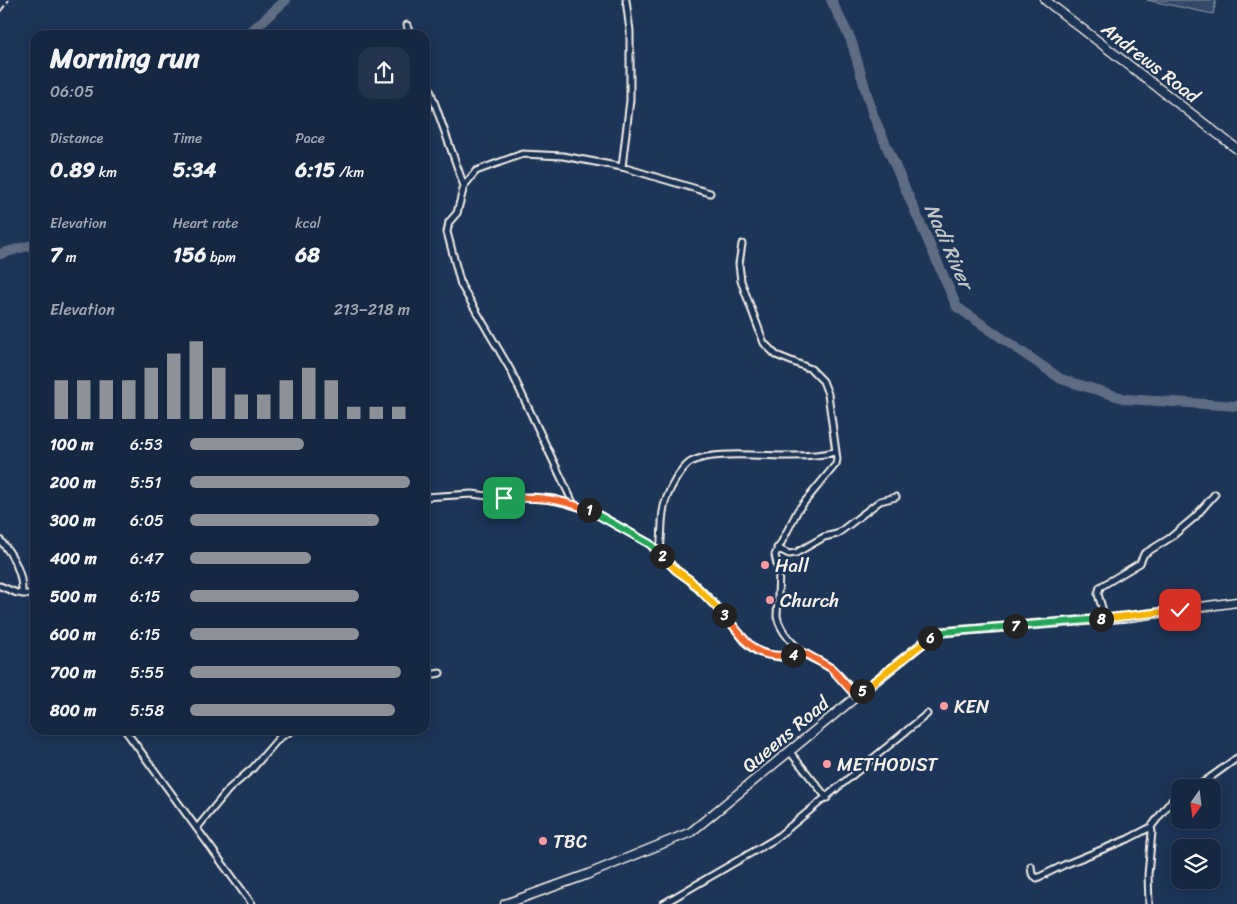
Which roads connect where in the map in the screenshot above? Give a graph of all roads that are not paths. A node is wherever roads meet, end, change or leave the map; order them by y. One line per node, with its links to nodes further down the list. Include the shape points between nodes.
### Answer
1 (626, 0): 7 (street, via 630,31 630,100)
2 (1044, 0): 6 (main road, Andrews Road)
3 (407, 25): 4 (street)
4 (408, 30)
5 (430, 90): 8 (street)
6 (1237, 149)
7 (622, 167): 8 (street, via 563,156 522,154 476,170); 9 (street)
8 (464, 186): 15 (street, via 457,213 448,222 447,232 461,285 510,369)
9 (710, 194)
10 (742, 244): 11 (street, via 741,281 764,343 772,353 811,369 823,381 828,394)
11 (835, 452): 17 (street, via 836,464 798,510); 18 (street, via 795,456 722,455 690,463 667,496 662,511)
12 (1215, 494): 23 (street, via 1189,523 1166,542 1144,554 1140,563 1100,586 1098,594)
13 (430, 497): 15 (street, via 472,494 554,499)
14 (896, 497): 17 (street, via 880,501 837,534 824,537 796,553 789,554)
15 (574, 504): 18 (street, via 628,531)
16 (0, 540): 20 (street, via 16,566)
17 (777, 548): 24 (street, via 778,623)
18 (659, 553): 24 (street, via 708,597 748,645 758,652 780,657)
19 (0, 586): 20 (street)
20 (22, 594): 21 (street)
21 (30, 595)
22 (1235, 600): 23 (main road, Queens Road)
23 (1106, 618): 27 (main road, Queens Road, via 942,632 924,642)
24 (806, 654): 27 (street, via 831,668)
25 (440, 673): 26 (street)
26 (430, 675)
27 (856, 696): 31 (main road, Queens Road)
28 (927, 714): 34 (street)
29 (129, 735): 37 (street)
30 (284, 735): 37 (street, via 229,789)
31 (790, 752): 34 (street); 40 (main road, Queens Road, via 691,832)
32 (1237, 758): 33 (street)
33 (1208, 779)
34 (827, 798): 41 (street, via 775,839)
35 (1171, 801): 36 (street)
36 (1151, 827): 38 (street, via 1037,878 1032,874); 42 (street)
37 (196, 828): 39 (street)
38 (1031, 866)
39 (252, 904)
40 (505, 904)
41 (663, 904)
42 (1149, 904)

